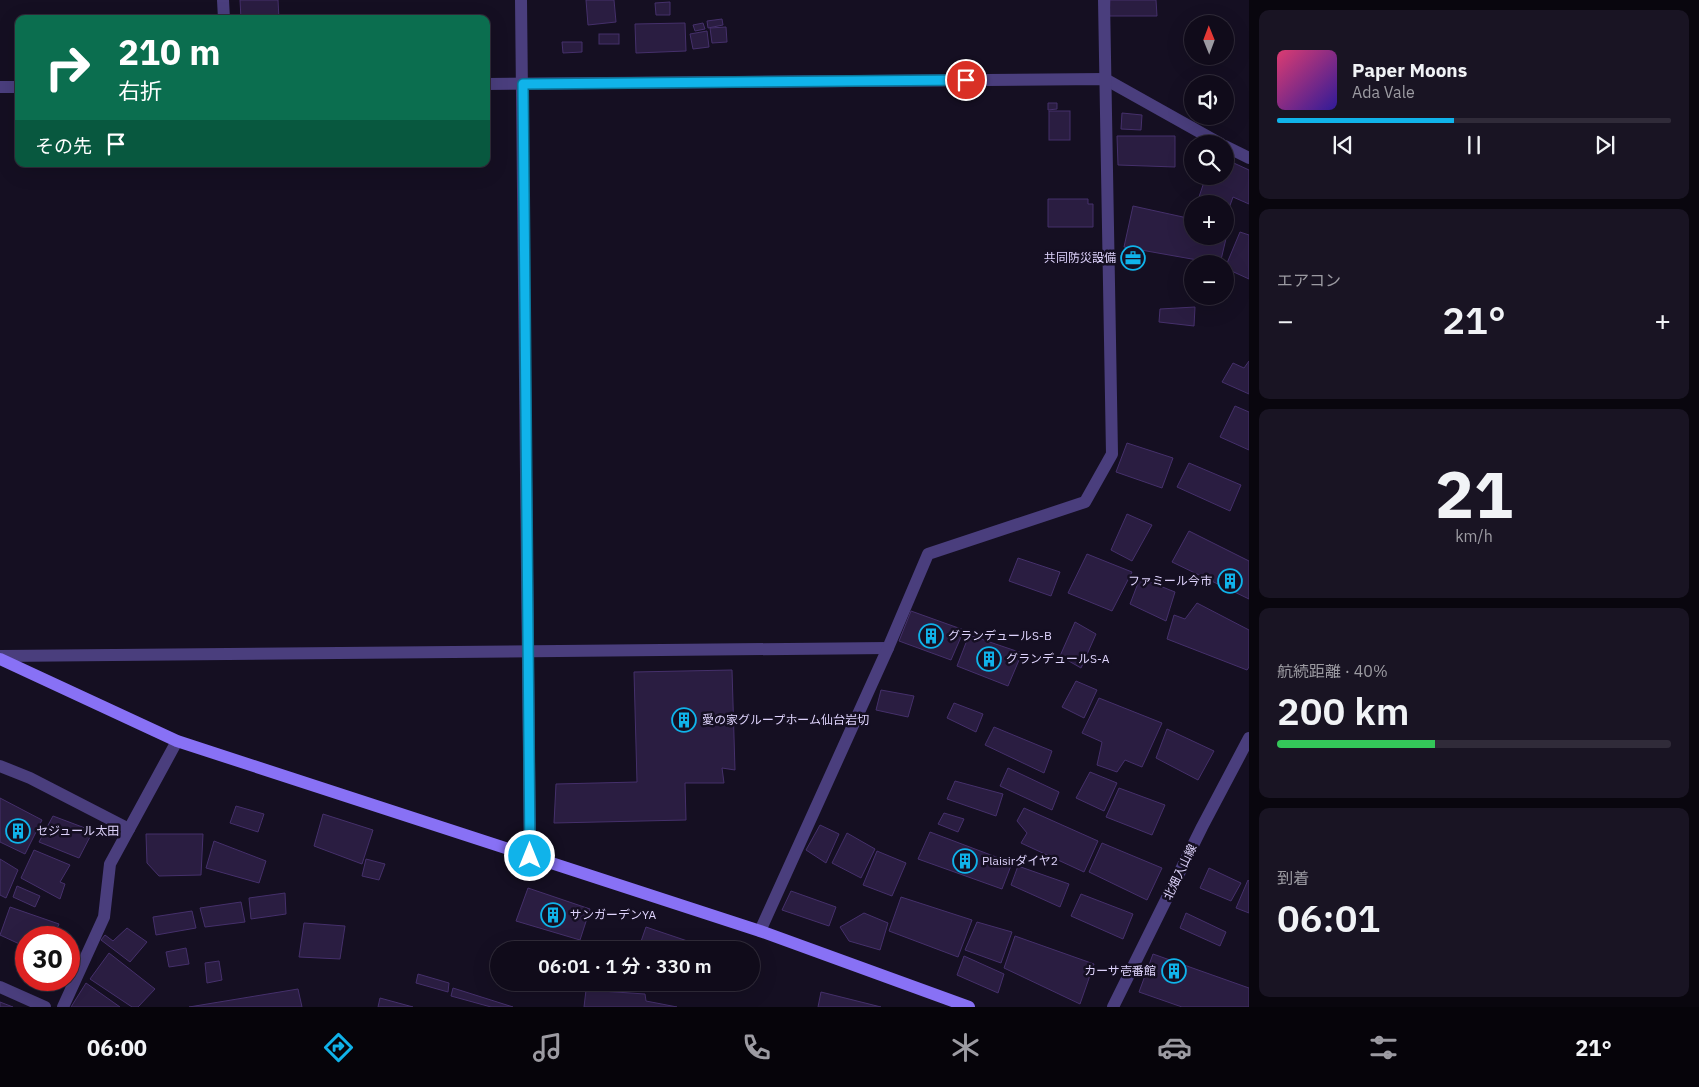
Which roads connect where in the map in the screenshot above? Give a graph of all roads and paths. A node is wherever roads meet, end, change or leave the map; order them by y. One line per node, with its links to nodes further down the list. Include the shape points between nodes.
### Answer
1 (223, 0): 4 (street)
2 (521, 0): 7 (street)
3 (1104, 0): 5 (street)
4 (224, 15)
5 (1105, 79): 7 (street); 10 (street); 13 (street, via 1112,454 1086,502 928,554)
6 (490, 84): 7 (street)
7 (523, 84): 14 (street)
8 (0, 87): 9 (street)
9 (15, 87)
10 (1204, 135)
11 (1234, 150): 12 (street)
12 (1249, 158)
13 (888, 648): 14 (street); 21 (street)
14 (529, 651): 15 (street); 20 (street)
15 (0, 658): 17 (street)
16 (1249, 738): 26 (street, 北畑入山線)
17 (177, 741): 19 (street); 20 (street)
18 (0, 766): 19 (street)
19 (129, 829): 24 (street, via 110,864 104,918)
20 (530, 856): 21 (street)
21 (760, 931): 25 (street)
22 (0, 987): 23 (street)
23 (45, 1007)
24 (63, 1007)
25 (969, 1007)
26 (1112, 1007)

